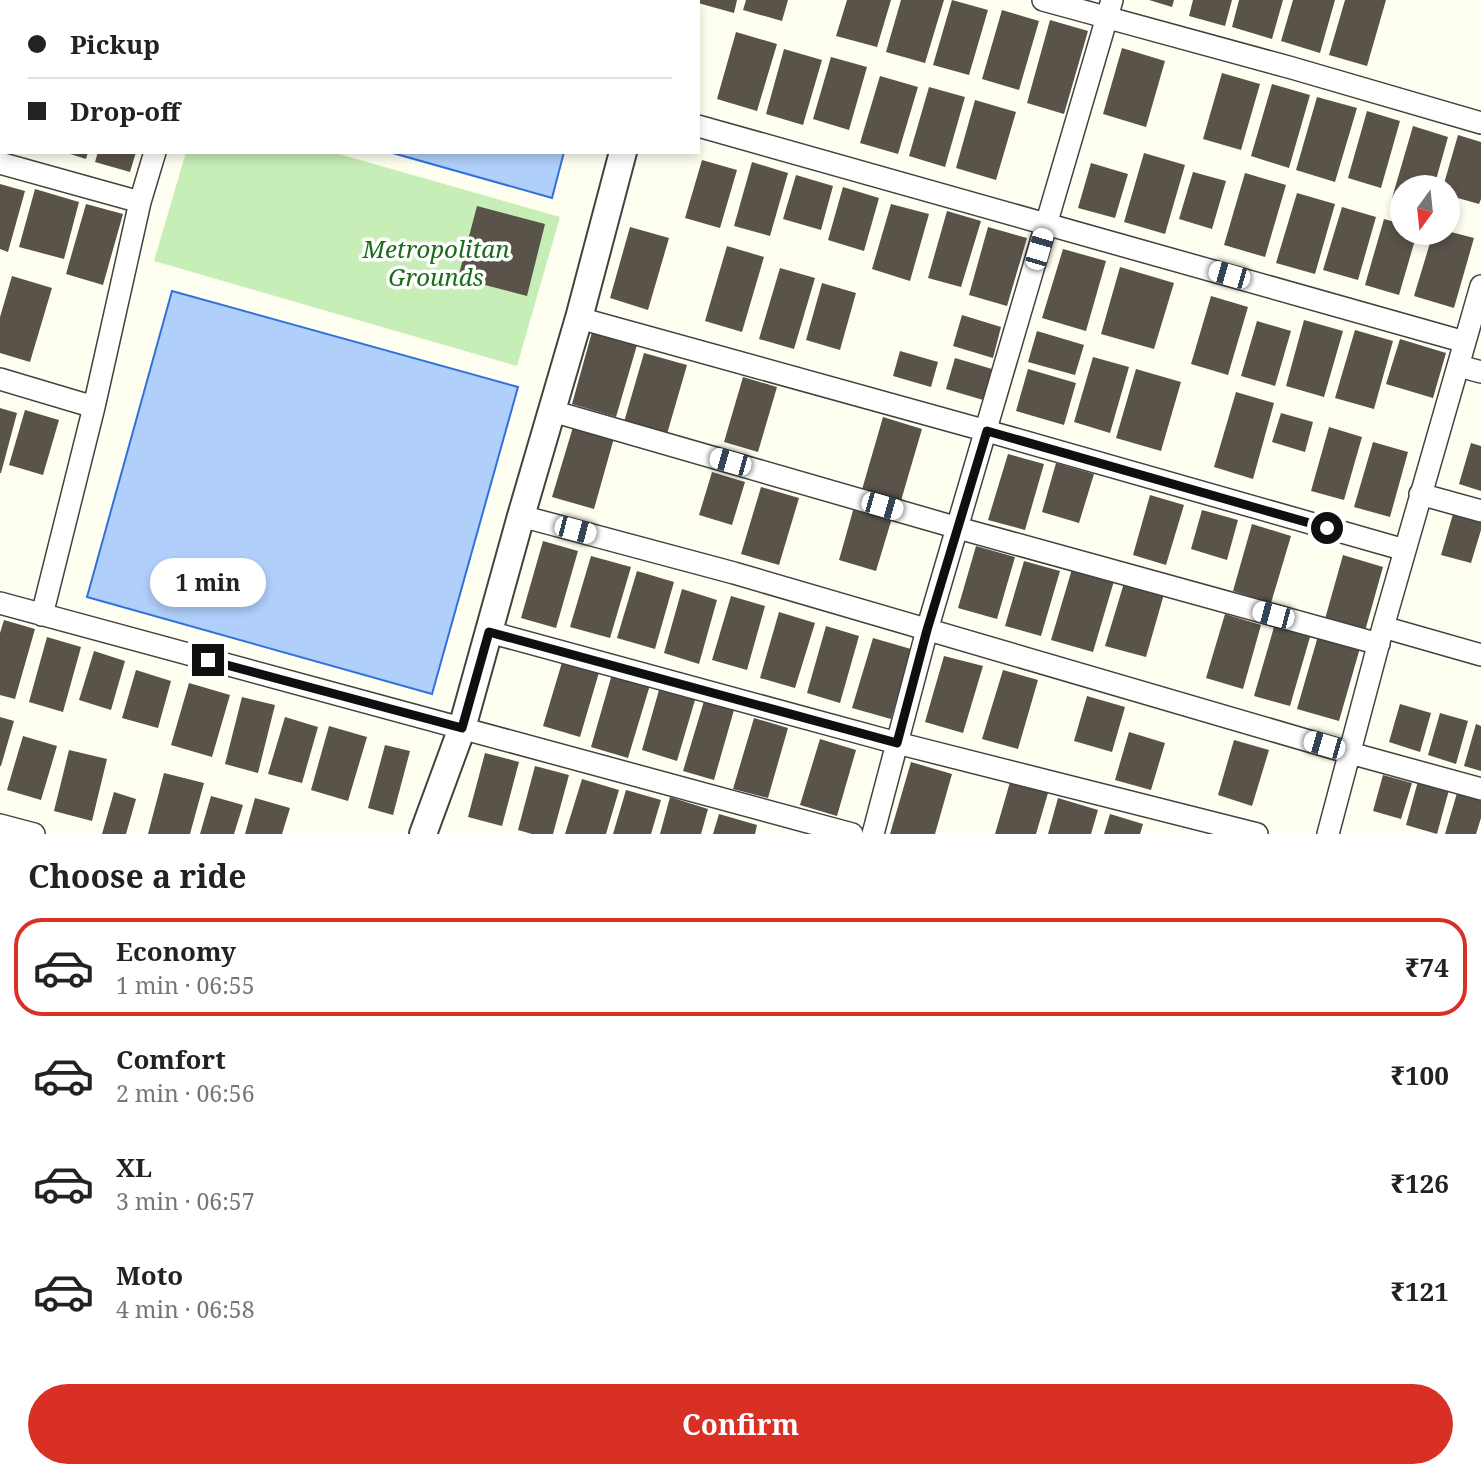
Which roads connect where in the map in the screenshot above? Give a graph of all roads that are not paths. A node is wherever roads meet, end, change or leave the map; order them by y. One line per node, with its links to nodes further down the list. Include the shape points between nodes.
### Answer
1 (1044, 0): 2 (street)
2 (1110, 9): 3 (street); 9 (street)
3 (1481, 123)
4 (700, 127): 9 (street)
5 (154, 154): 8 (street)
6 (622, 154): 11 (street)
7 (0, 163): 8 (street)
8 (140, 202): 16 (street)
9 (1046, 223): 12 (street); 18 (street)
10 (1481, 286): 12 (street)
11 (579, 318): 17 (street); 18 (street)
12 (1465, 342): 13 (street)
13 (1459, 366): 14 (street); 19 (street)
14 (1481, 372)
15 (0, 379): 16 (street)
16 (94, 407): 25 (street)
17 (552, 411): 21 (street); 22 (street)
18 (987, 431): 22 (street); 23 (street)
19 (1420, 494): 20 (street); 23 (street)
20 (1481, 511)
21 (521, 516): 26 (street, via 734,572); 27 (street)
22 (958, 527): 26 (street); 28 (street)
23 (1405, 550): 28 (street)
24 (0, 603): 25 (street)
25 (42, 615): 30 (street)
26 (927, 630): 31 (street); 32 (street)
27 (489, 632): 30 (street); 31 (street)
28 (1381, 636): 29 (street); 32 (street)
29 (1481, 655)
30 (462, 728): 36 (street); 37 (street)
31 (897, 743): 38 (street); 39 (street)
32 (1350, 753): 33 (street); 40 (street)
33 (1481, 789)
34 (0, 825): 35 (street)
35 (34, 834)
36 (423, 834)
37 (852, 834)
38 (873, 834)
39 (1256, 834)
40 (1328, 834)

